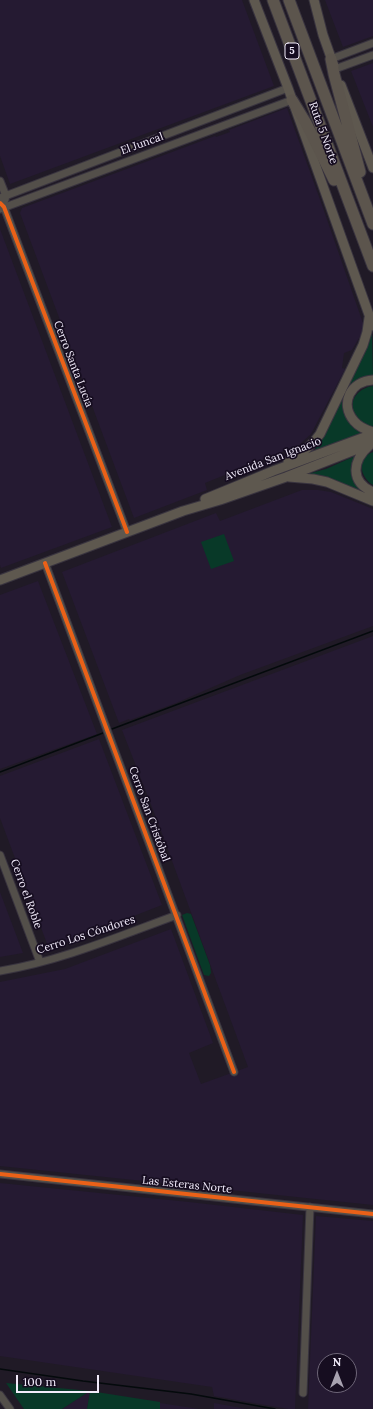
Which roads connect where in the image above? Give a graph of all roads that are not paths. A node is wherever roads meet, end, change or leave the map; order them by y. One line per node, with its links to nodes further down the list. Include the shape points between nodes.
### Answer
1 (254, 0): 8 (main road)
2 (273, 0): 15 (highway, Ruta 5 Norte / 5)
3 (289, 0): 14 (highway, Ruta 5 Norte / 5)
4 (314, 0): 7 (main road)
5 (373, 43): 7 (street)
6 (373, 55): 7 (street)
7 (333, 64): 10 (main road); 14 (highway)
8 (288, 88): 9 (main road); 12 (street, El Juncal)
9 (292, 100): 13 (street, El Juncal); 15 (highway, via 312,134); 17 (main road)
10 (373, 168)
11 (0, 181): 12 (street)
12 (3, 197): 13 (street)
13 (1, 206): 27 (street, Cerro Santa Lucía)
14 (373, 223)
15 (366, 247): 16 (highway, Ruta 5 Norte / 5)
16 (373, 266)
17 (369, 315): 18 (main road); 22 (main road, via 364,345 320,434 306,450)
18 (373, 326)
19 (373, 380): 20 (main road, via 355,386 348,402 349,412 354,421)
20 (373, 433): 22 (main road, Avenida San Ignacio)
21 (372, 444): 23 (main road, Avenida San Ignacio); 24 (main road, via 359,458 356,470 360,484)
22 (273, 471): 26 (main road, Avenida San Ignacio)
23 (286, 477): 25 (main road, via 327,482); 26 (main road, Avenida San Ignacio)
24 (373, 492)
25 (373, 501)
26 (183, 511): 27 (main road, Avenida San Ignacio)
27 (127, 532): 28 (main road, Avenida San Ignacio)
28 (45, 563): 29 (main road, Avenida San Ignacio); 31 (street, Cerro San Cristóbal)
29 (0, 580)
30 (0, 855): 32 (street, Cerro el Roble)
31 (177, 915): 32 (street, Cerro Los Cóndores); 34 (street, Cerro San Cristóbal)
32 (40, 962): 33 (street, Cerro Los Cóndores)
33 (0, 971)
34 (234, 1072)
35 (0, 1174): 36 (street, Las Esteras Norte)
36 (310, 1207): 37 (street, Las Esteras Norte); 38 (street)
37 (373, 1214)
38 (303, 1393)
39 (0, 1395): 40 (street)
40 (10, 1409)

